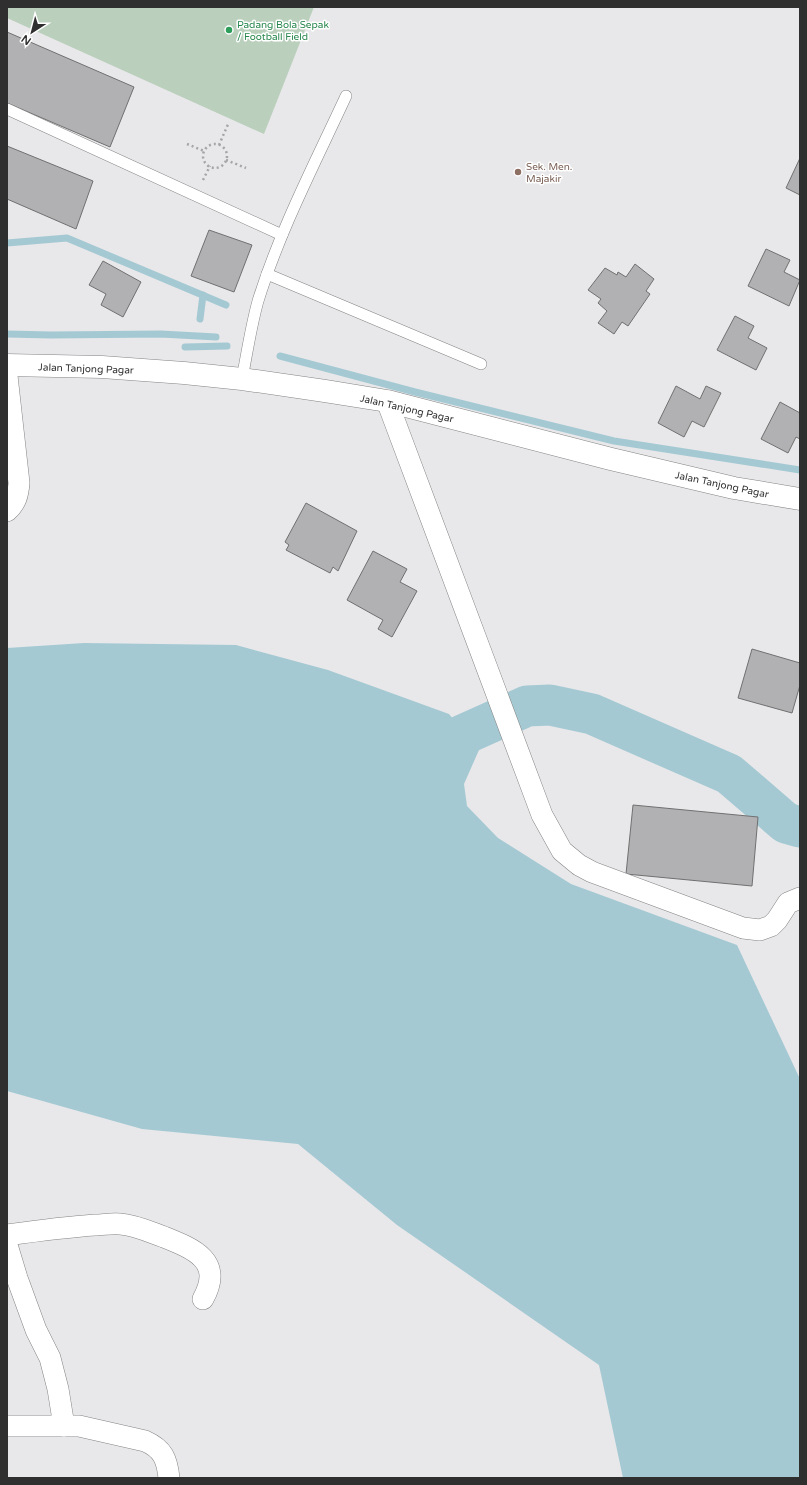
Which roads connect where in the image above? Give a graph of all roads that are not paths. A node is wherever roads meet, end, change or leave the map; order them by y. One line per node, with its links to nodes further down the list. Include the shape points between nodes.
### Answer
1 (346, 96): 3 (lane)
2 (7, 109): 3 (lane)
3 (282, 235): 4 (lane)
4 (267, 274): 5 (lane); 8 (lane, via 253,321)
5 (481, 364)
6 (7, 365): 8 (main road, Jalan Tanjong Pagar, via 102,367)
7 (7, 376): 11 (street, via 19,484 18,495 13,506)
8 (242, 379): 9 (main road, Jalan Tanjong Pagar)
9 (387, 401): 10 (main road, Jalan Tanjong Pagar, via 734,488); 12 (street, via 542,815 562,851 592,872 743,928 760,930 771,926 788,903)
10 (800, 499)
11 (7, 511)
12 (800, 898)
13 (7, 1235): 15 (street, via 72,1226 120,1224 142,1228 189,1247 202,1257 210,1275 209,1289)
14 (7, 1245): 17 (street, via 36,1330 50,1358)
15 (203, 1299)
16 (7, 1426): 17 (street)
17 (64, 1426): 18 (street, via 79,1426 145,1440 162,1452)
18 (169, 1478)

